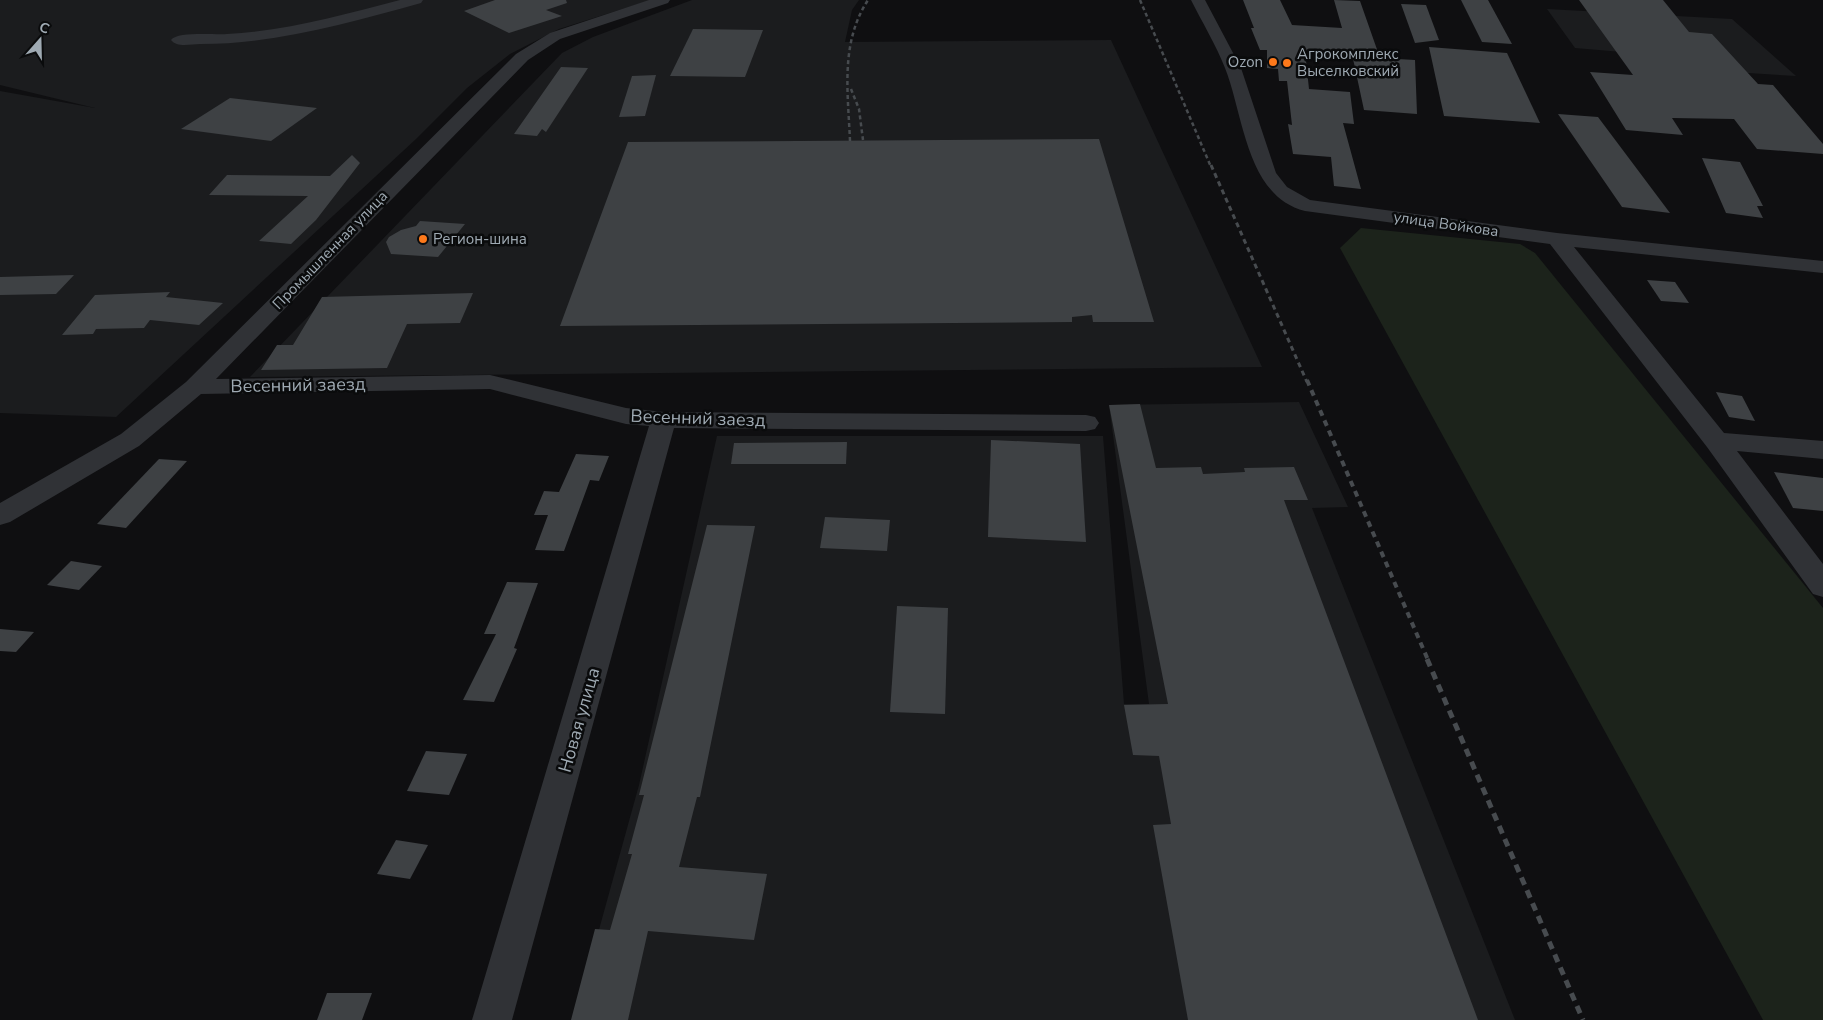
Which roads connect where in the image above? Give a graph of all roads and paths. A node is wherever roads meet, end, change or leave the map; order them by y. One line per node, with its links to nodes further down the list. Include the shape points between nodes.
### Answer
1 (416, 0): 4 (street, via 357,16 279,31 230,39)
2 (663, 0): 7 (street, Промышленная улица, via 555,36 522,57)
3 (1198, 0): 5 (street, улица Войкова, via 1234,68 1267,173 1280,191 1305,204)
4 (179, 40)
5 (1557, 239): 6 (street, улица Войкова); 10 (street)
6 (1823, 267)
7 (195, 387): 8 (street, Весенний заезд, via 490,382 626,416); 12 (street, Промышленная улица, via 130,440)
8 (664, 420): 9 (street, Весенний заезд); 16 (street, Новая улица)
9 (1086, 423)
10 (1716, 441): 11 (street); 15 (street)
11 (1823, 450)
12 (35, 496): 13 (street, Промышленная улица); 14 (street)
13 (0, 515)
14 (0, 536)
15 (1823, 586)
16 (492, 1020)

